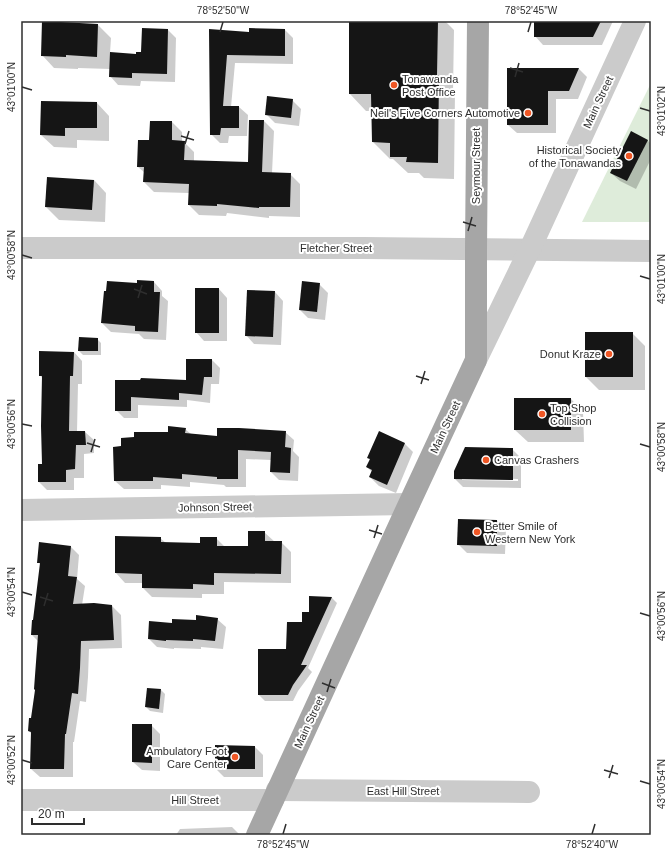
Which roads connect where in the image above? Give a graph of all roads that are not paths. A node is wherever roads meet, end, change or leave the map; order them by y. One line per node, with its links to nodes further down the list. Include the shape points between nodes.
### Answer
1 (478, 21): 5 (main road, Seymour Street)
2 (635, 21): 4 (street, Main Street)
3 (21, 248): 5 (street, Fletcher Street)
4 (530, 249): 5 (street, Fletcher Street); 6 (street, Fletcher Street); 7 (street, Main Street)
5 (476, 250): 7 (main road, Seymour Street)
6 (651, 251)
7 (476, 360): 8 (main road, Main Street)
8 (409, 504): 9 (street, Johnson Street); 11 (main road, Main Street)
9 (21, 510)
10 (529, 792): 11 (street, East Hill Street)
11 (275, 795): 12 (street, Hill Street); 13 (main road, Main Street)
12 (21, 800)
13 (257, 835)

